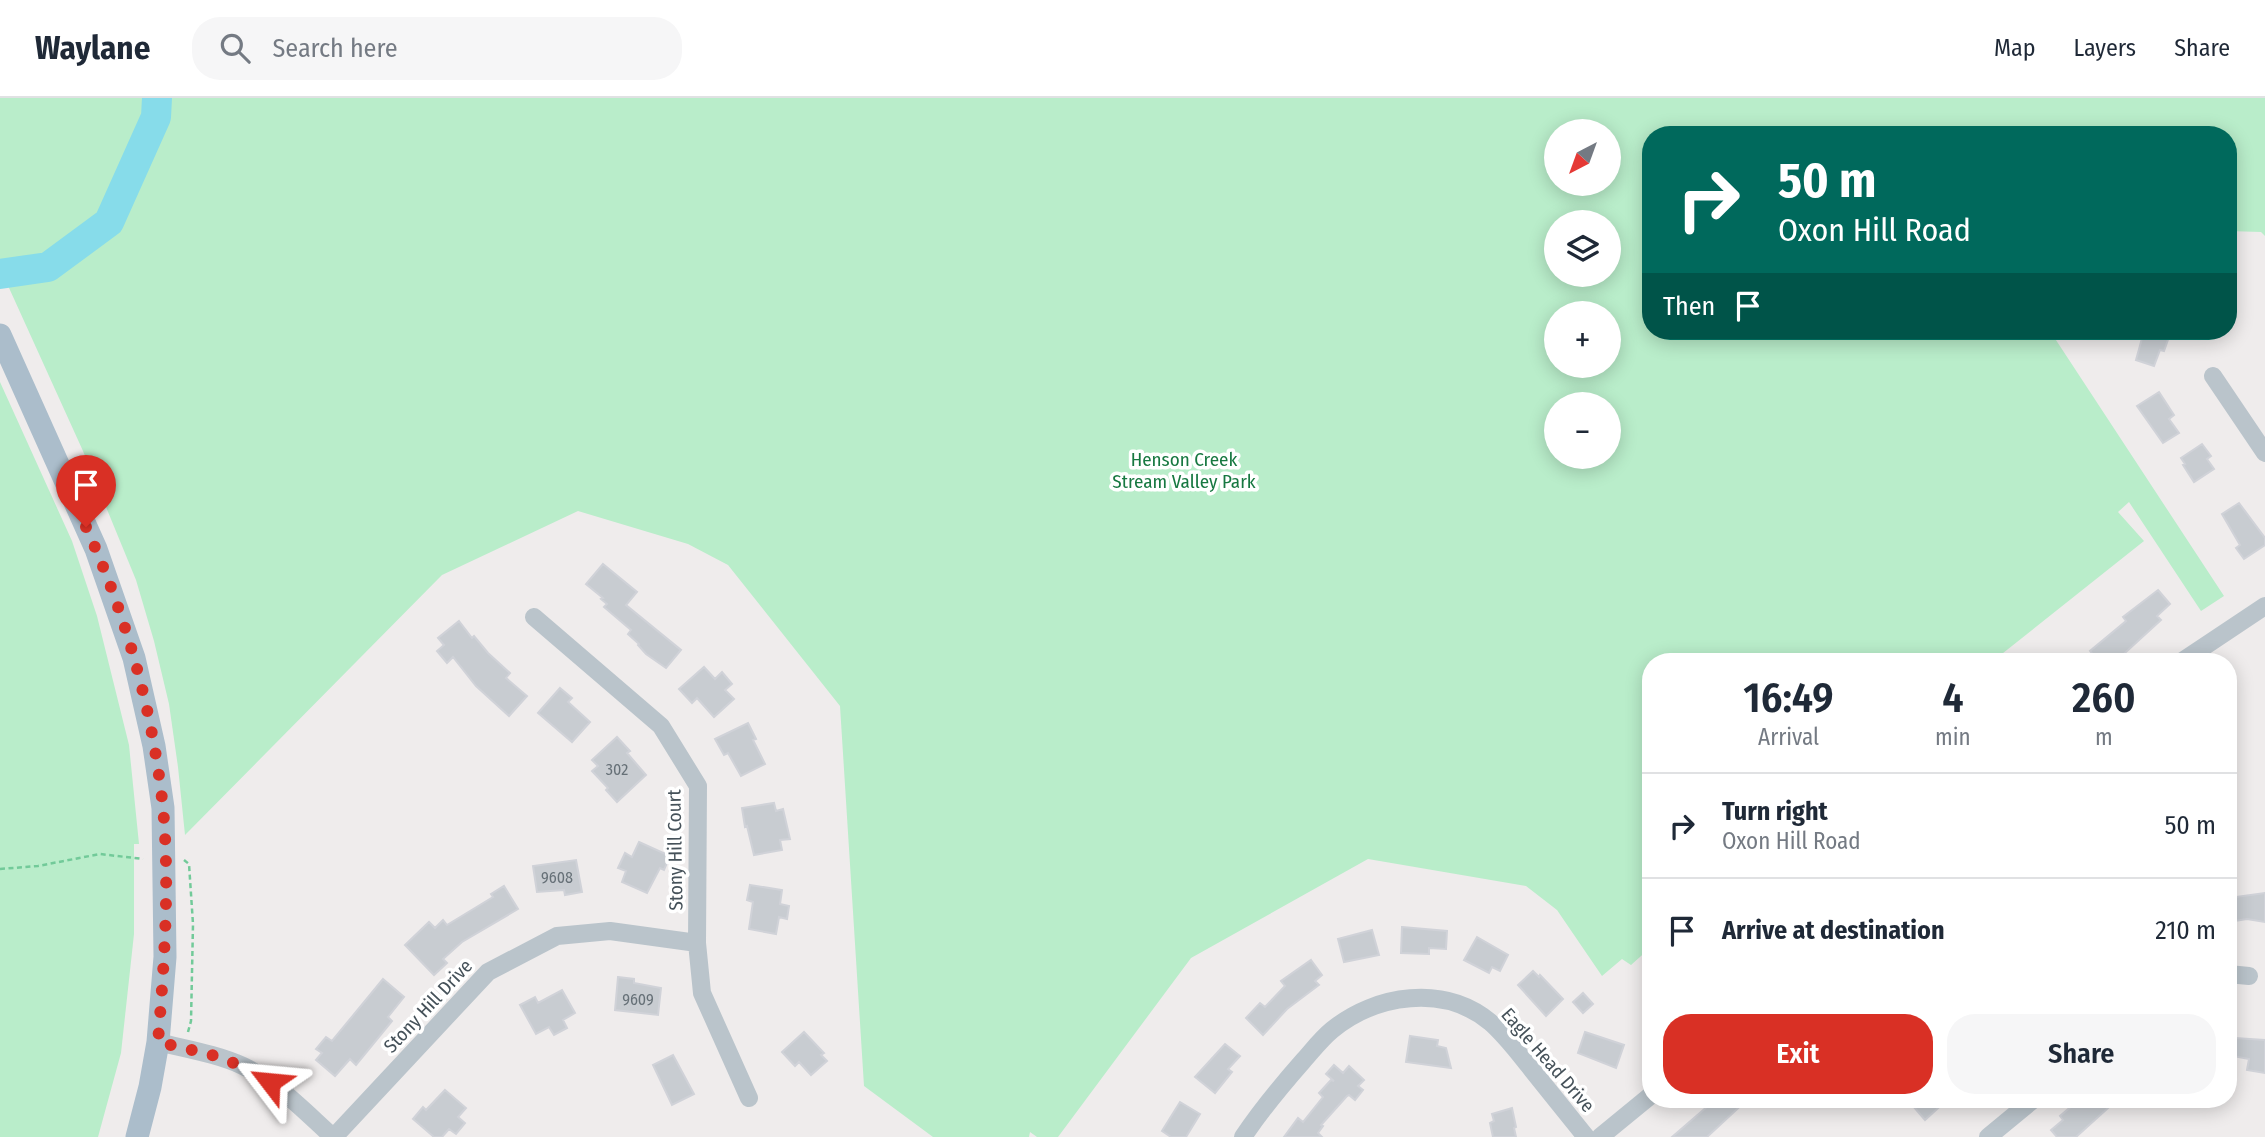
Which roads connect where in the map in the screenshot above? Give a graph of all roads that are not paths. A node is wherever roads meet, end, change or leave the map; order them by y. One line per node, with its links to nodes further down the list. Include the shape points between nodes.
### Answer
1 (0, 335): 10 (main road, via 96,549 134,658 154,746 165,858)
2 (2213, 376): 3 (street)
3 (2265, 453)
4 (2265, 606): 6 (street)
5 (534, 617): 7 (street, Stony Hill Court, via 662,726 698,786)
6 (2195, 653)
7 (697, 943): 11 (street, Stony Hill Court, via 702,993); 15 (street, Stony Hill Drive, via 610,931 557,936 488,972)
8 (2237, 975): 9 (street)
9 (2249, 976)
10 (158, 1042): 14 (main road); 15 (street, via 242,1066 270,1082)
11 (749, 1098)
12 (1642, 1103): 18 (street)
13 (2023, 1108): 19 (street)
14 (137, 1137)
15 (334, 1137)
16 (1243, 1137): 17 (street, Eagle Head Drive, via 1268,1101 1331,1031 1371,1007 1416,997 1448,1000 1491,1023)
17 (1586, 1137)
18 (1600, 1137)
19 (1988, 1137)

